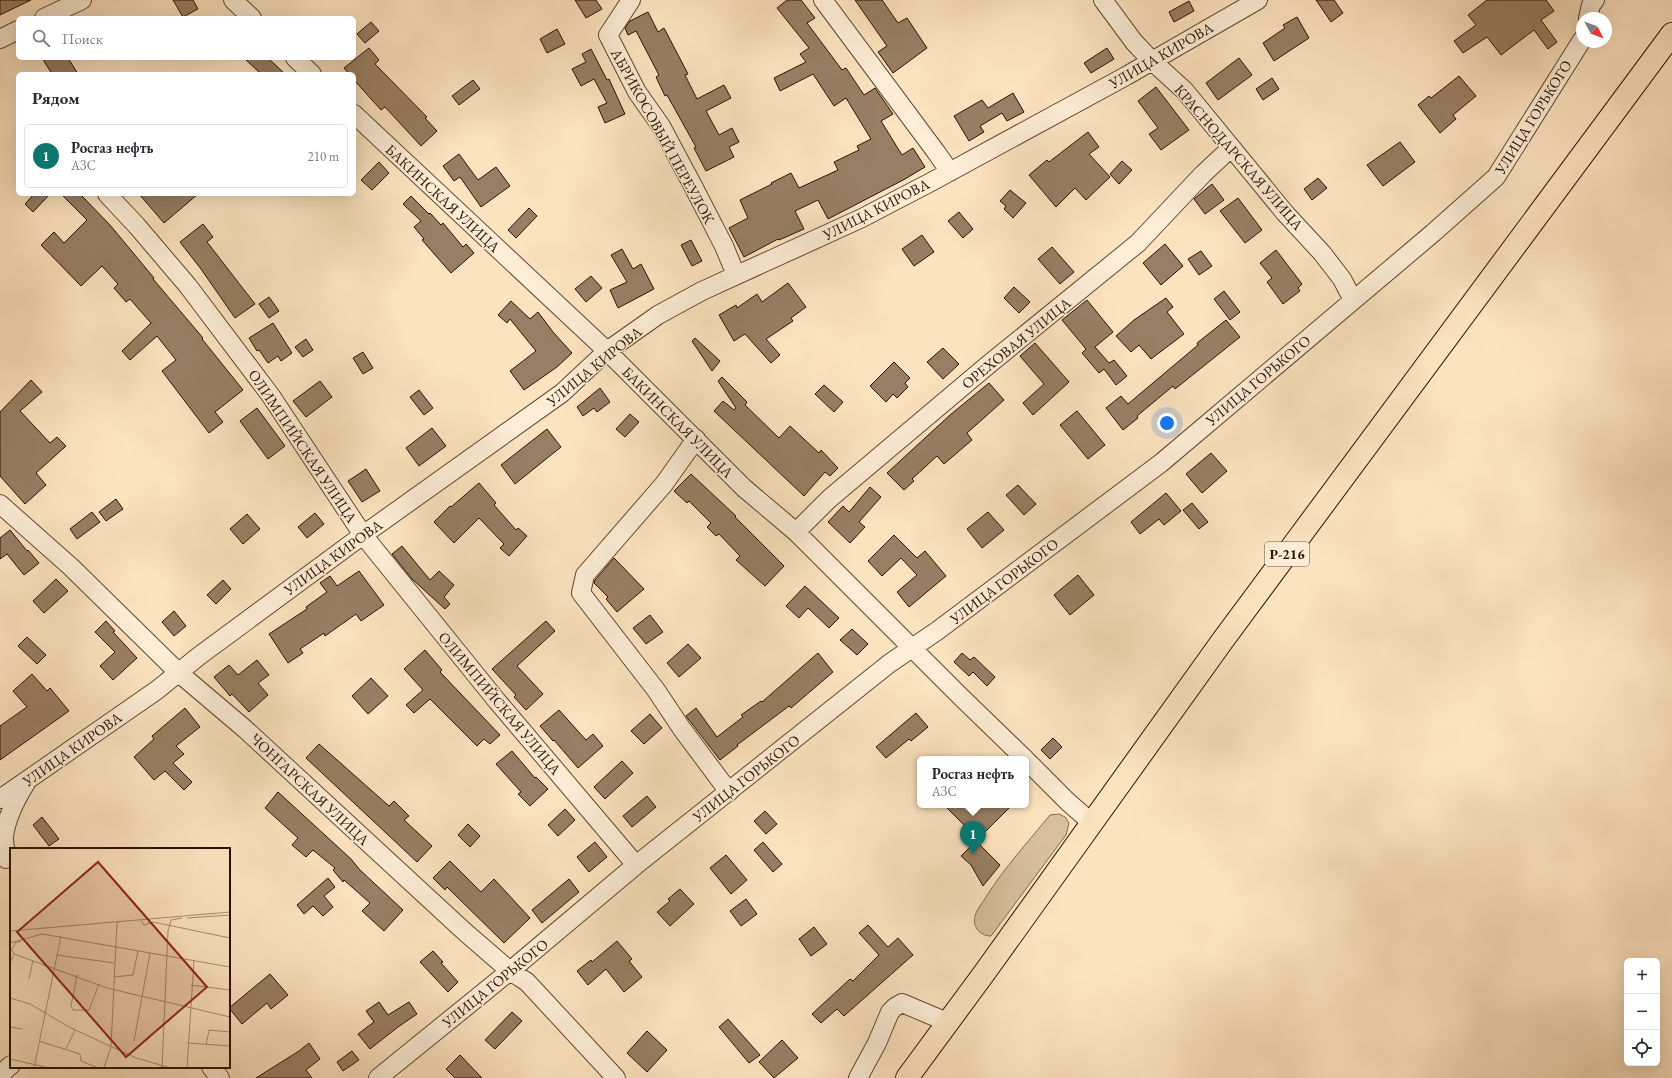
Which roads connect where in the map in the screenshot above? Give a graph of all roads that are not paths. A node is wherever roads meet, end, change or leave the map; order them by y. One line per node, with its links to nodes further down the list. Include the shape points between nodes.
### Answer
1 (82, 0): 7 (street)
2 (233, 0): 8 (street)
3 (631, 0): 20 (street, АБРИКОСОВЫЙ ПЕРЕУЛОК, via 608,35 637,92 661,126 724,246)
4 (823, 0): 18 (street)
5 (1103, 0): 14 (street, КРАСНОДАРСКАЯ УЛИЦА, via 1134,42)
6 (1258, 0): 14 (street, УЛИЦА КИРОВА)
7 (48, 16)
8 (250, 16)
9 (16, 31): 11 (street)
10 (1672, 34): 34 (highway, Р-216, via 1228,634)
11 (0, 39)
12 (1577, 48): 21 (street, УЛИЦА ГОРЬКОГО, via 1496,177)
13 (297, 60): 15 (street)
14 (1152, 61): 17 (street, КРАСНОДАРСКАЯ УЛИЦА, via 1186,91); 18 (street, УЛИЦА КИРОВА)
15 (310, 72)
16 (356, 116): 22 (street, БАКИНСКАЯ УЛИЦА)
17 (1231, 148): 21 (street, КРАСНОДАРСКАЯ УЛИЦА, via 1322,253 1342,279); 25 (street, ОРЕХОВАЯ УЛИЦА, via 1138,243 829,499)
18 (950, 172): 20 (street, УЛИЦА КИРОВА, via 862,218)
19 (108, 196): 26 (street, ОЛИМПИЙСКАЯ УЛИЦА, via 138,226 188,286 271,396)
20 (736, 275): 22 (street, УЛИЦА КИРОВА, via 658,315)
21 (1352, 300): 27 (street, УЛИЦА ГОРЬКОГО, via 1161,463)
22 (607, 351): 23 (street, БАКИНСКАЯ УЛИЦА); 26 (street, УЛИЦА КИРОВА, via 562,393)
23 (696, 439): 25 (street, БАКИНСКАЯ УЛИЦА, via 744,488); 32 (street, via 664,484 585,576 581,593 656,690)
24 (0, 504): 28 (street, ЧОНГАРСКАЯ УЛИЦА, via 71,567)
25 (796, 532): 27 (street, БАКИНСКАЯ УЛИЦА)
26 (363, 535): 28 (street, УЛИЦА КИРОВА); 36 (street, ОЛИМПИЙСКАЯ УЛИЦА, via 497,702)
27 (913, 648): 29 (street, БАКИНСКАЯ УЛИЦА); 32 (street, УЛИЦА ГОРЬКОГО, via 890,663)
28 (179, 673): 31 (street, УЛИЦА КИРОВА); 37 (street, ЧОНГАРСКАЯ УЛИЦА, via 245,729 464,932)
29 (1023, 756)
30 (1029, 762): 34 (street, БАКИНСКАЯ УЛИЦА)
31 (29, 780): 33 (street, УЛИЦА КИРОВА); 35 (street, via 18,796 7,824 4,837)
32 (729, 792): 36 (street, УЛИЦА ГОРЬКОГО)
33 (0, 799)
34 (1092, 823): 38 (highway, Р-216)
35 (6, 859)
36 (636, 865): 37 (street, УЛИЦА ГОРЬКОГО)
37 (510, 971): 43 (street, УЛИЦА ГОРЬКОГО); 44 (street, ЧОНГАРСКАЯ УЛИЦА, via 527,982)
38 (947, 1022): 45 (street, via 902,1003 895,1007 890,1012); 46 (highway, Р-216)
39 (10, 1066): 41 (street)
40 (212, 1068): 42 (street)
41 (0, 1075)
42 (220, 1078)
43 (378, 1078)
44 (616, 1078)
45 (858, 1078)
46 (907, 1078)

